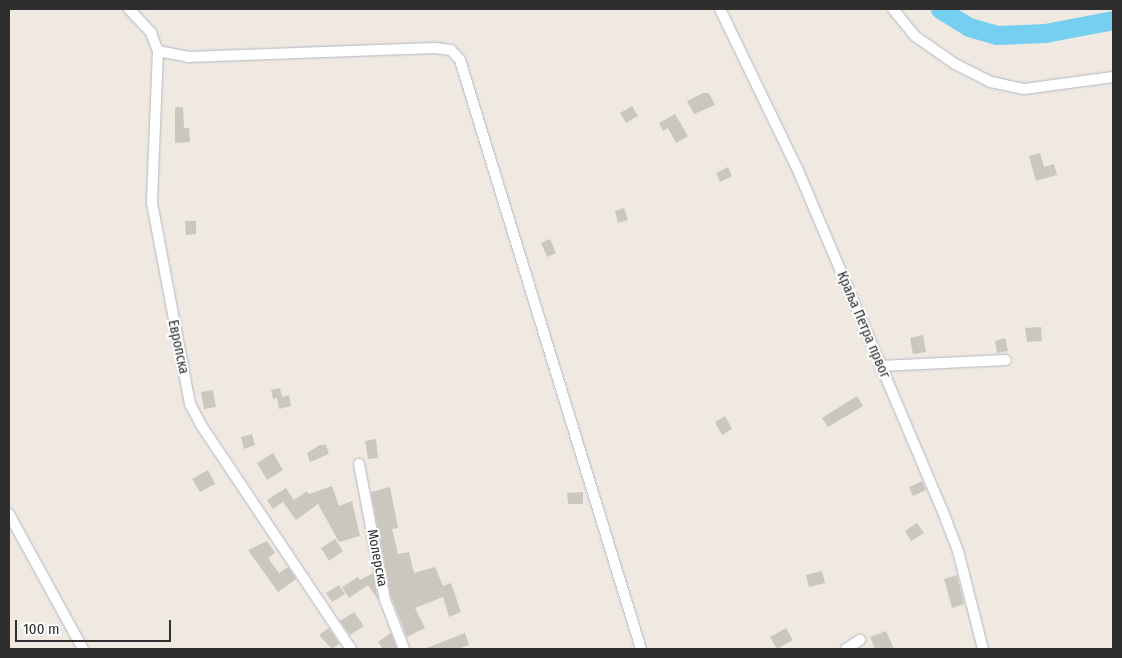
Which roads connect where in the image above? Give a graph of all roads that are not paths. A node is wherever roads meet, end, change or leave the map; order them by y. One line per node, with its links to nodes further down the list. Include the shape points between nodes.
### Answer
1 (129, 9): 4 (street, Европска, via 151,33)
2 (720, 9): 7 (street, Краља Петра првог, via 797,168)
3 (893, 9): 5 (street, via 915,36 955,64 991,82 1024,89)
4 (158, 51): 12 (street, Европска, via 152,203 190,404); 14 (street, via 188,57 435,48 451,50 460,60)
5 (1113, 76)
6 (1006, 360): 7 (street)
7 (880, 366): 16 (street, Краља Петра првог, via 954,539)
8 (359, 464): 13 (street, Молерска, via 385,600)
9 (9, 514): 11 (street)
10 (860, 640): 15 (street)
11 (83, 649)
12 (351, 649)
13 (404, 649)
14 (641, 649)
15 (846, 649)
16 (983, 649)

